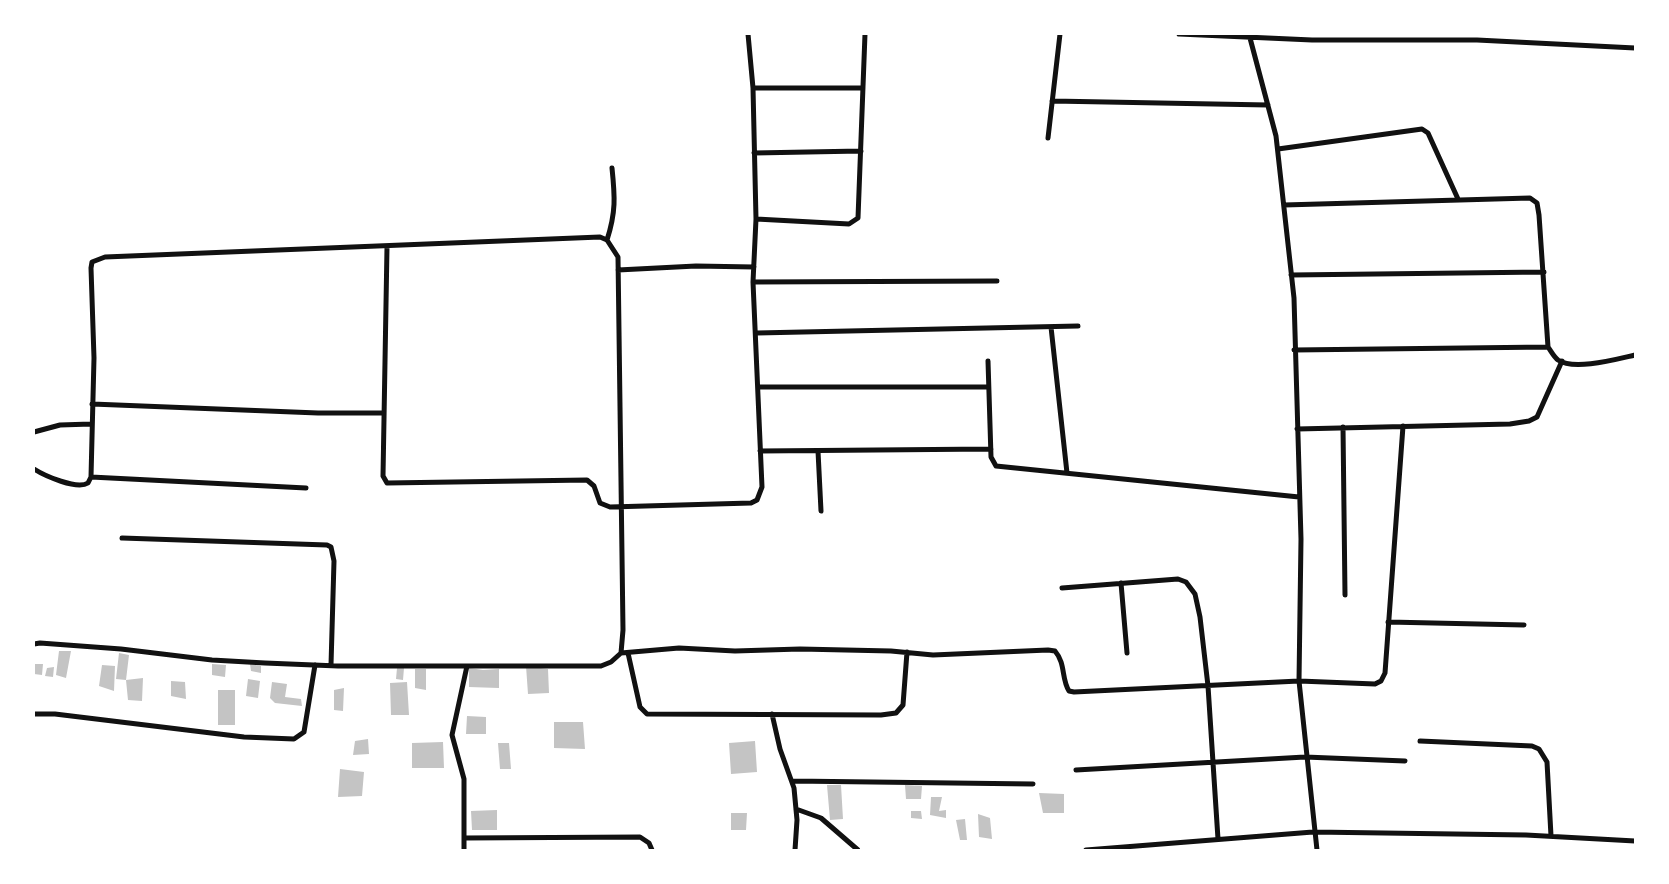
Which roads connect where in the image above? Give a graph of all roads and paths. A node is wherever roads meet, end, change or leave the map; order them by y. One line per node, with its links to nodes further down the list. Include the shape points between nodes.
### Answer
1 (748, 34): 7 (street)
2 (865, 34): 8 (street)
3 (1060, 34): 9 (street)
4 (1179, 34): 5 (street)
5 (1250, 38): 6 (street, via 1477,40); 10 (street)
6 (1635, 48)
7 (753, 88): 8 (street); 14 (street)
8 (863, 88): 13 (street)
9 (1052, 100): 10 (street); 11 (street)
10 (1268, 105): 12 (street)
11 (1048, 138)
12 (1278, 149): 16 (street, via 1422,129 1428,133); 17 (street)
13 (861, 151): 14 (street); 18 (street, via 855,221 849,224)
14 (754, 153): 18 (street)
15 (612, 168): 19 (street, via 616,205)
16 (1458, 199): 17 (street); 23 (street, via 1530,198 1537,203)
17 (1284, 205): 24 (street)
18 (756, 218): 21 (street)
19 (607, 240): 20 (street, via 600,237 555,238); 22 (street, via 618,257)
20 (387, 247): 37 (street, via 97,259 90,268 94,358); 38 (street)
21 (754, 267): 22 (street); 26 (street)
22 (618, 270): 52 (street)
23 (1544, 272): 24 (street); 30 (street)
24 (1291, 275): 31 (street)
25 (997, 281): 26 (street)
26 (753, 282): 29 (street)
27 (1078, 326): 28 (street)
28 (1051, 327): 29 (street); 48 (street)
29 (757, 333): 35 (street)
30 (1548, 347): 31 (street); 34 (street, via 1557,360)
31 (1294, 350): 42 (street)
32 (1635, 355): 34 (street, via 1571,365)
33 (988, 361): 36 (street)
34 (1562, 361): 40 (street, via 1537,417 1529,421)
35 (758, 387): 36 (street); 45 (street)
36 (988, 387): 44 (street)
37 (92, 404): 38 (street); 39 (street)
38 (383, 413): 52 (street, via 383,476 387,483 587,480 594,486 600,503 610,507)
39 (91, 424): 43 (street, via 60,425); 49 (street)
40 (1403, 426): 41 (street); 58 (street)
41 (1343, 428): 42 (street); 57 (street)
42 (1296, 429): 51 (street)
43 (34, 432)
44 (991, 450): 46 (street); 48 (street, via 996,466)
45 (760, 451): 46 (street); 52 (street, via 761,494 751,503)
46 (818, 451): 53 (street)
47 (34, 469): 49 (street, via 49,478 82,486)
48 (1066, 473): 51 (street)
49 (91, 477): 50 (street)
50 (306, 488)
51 (1300, 497): 68 (street)
52 (621, 506): 63 (street)
53 (821, 511)
54 (122, 538): 66 (street, via 327,544 331,547 334,561)
55 (1121, 584): 56 (street); 64 (street); 69 (street, via 1178,578 1186,582 1195,594)
56 (1062, 588)
57 (1345, 595)
58 (1388, 622): 59 (street); 68 (street, via 1382,680 1375,684)
59 (1524, 625)
60 (34, 644): 65 (street, via 121,649 212,660)
61 (628, 652): 62 (street, via 679,648); 63 (street); 71 (street, via 644,713)
62 (907, 652): 69 (street, via 971,655 1055,651 1064,665 1066,686 1074,692); 71 (street, via 903,704 896,713)
63 (621, 653): 67 (street, via 601,666)
64 (1127, 653)
65 (315, 665): 66 (street); 70 (street, via 304,732 294,739 244,737)
66 (331, 665): 67 (street)
67 (467, 666): 82 (street, via 452,735 464,779)
68 (1299, 681): 69 (street); 73 (street)
69 (1208, 686): 75 (street)
70 (34, 714)
71 (772, 714): 77 (street, via 780,750)
72 (1420, 741): 81 (street, via 1532,746 1539,749 1547,762)
73 (1306, 758): 74 (street); 75 (street); 80 (street)
74 (1405, 761)
75 (1212, 763): 76 (street); 83 (street)
76 (1076, 770)
77 (792, 781): 78 (street); 79 (street)
78 (1033, 784)
79 (796, 809): 87 (street); 88 (street, via 821,818)
80 (1313, 832): 81 (street); 83 (street); 90 (street)
81 (1551, 836): 84 (street)
82 (464, 838): 85 (street); 86 (street, via 640,837 649,843)
83 (1218, 839): 89 (street)
84 (1635, 842)
85 (464, 850)
86 (652, 850)
87 (795, 850)
88 (858, 850)
89 (1086, 850)
90 (1317, 850)

